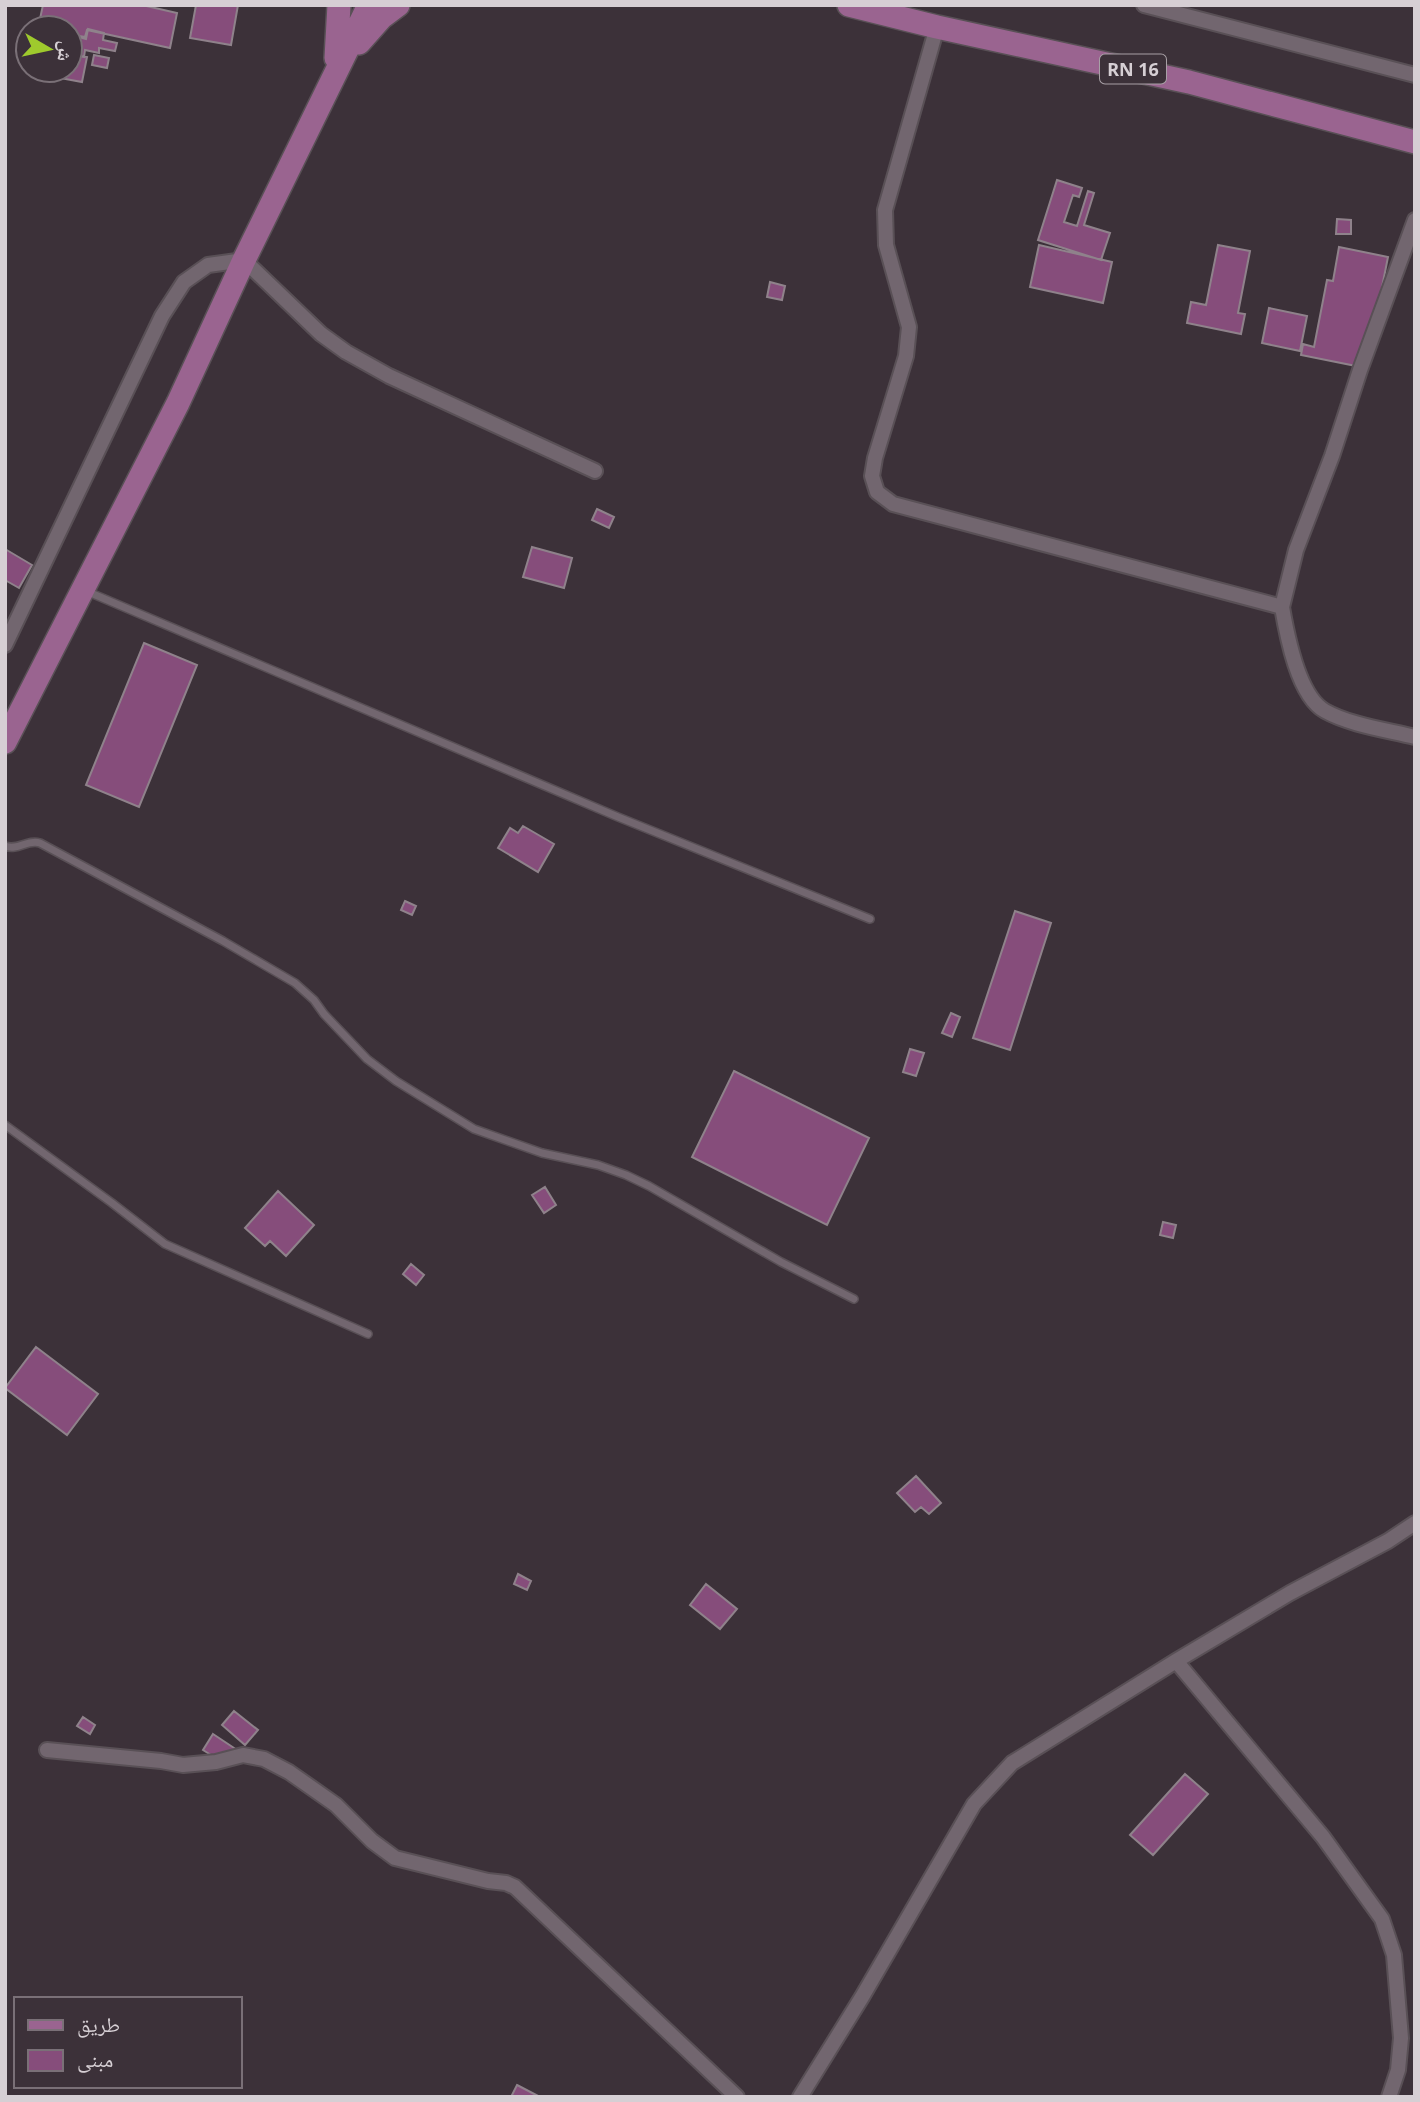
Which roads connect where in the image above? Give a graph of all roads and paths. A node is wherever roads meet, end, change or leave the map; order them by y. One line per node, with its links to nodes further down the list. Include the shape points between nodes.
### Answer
1 (339, 5): 7 (main road)
2 (369, 5): 7 (main road)
3 (398, 5): 7 (main road)
4 (849, 5): 6 (main road, RN 16)
5 (1144, 5): 8 (street)
6 (937, 27): 9 (main road, RN 16, via 1189,82); 14 (street, via 885,210 886,245 909,327 906,356 875,458 872,476 877,492 893,504)
7 (336, 71): 11 (main road)
8 (1415, 75)
9 (1415, 142)
10 (1415, 220): 14 (street, via 1296,550)
11 (244, 260): 12 (street, via 346,352); 13 (main road); 15 (street, via 208,265 184,282 162,316)
12 (595, 471)
13 (82, 589): 17 (main road); 19 (lane)
14 (1282, 607): 16 (street, via 1292,655 1311,696 1324,710)
15 (5, 645)
16 (1415, 737)
17 (5, 742)
18 (5, 846): 21 (lane, via 40,843 295,983 367,1059 474,1129 626,1175)
19 (870, 919)
20 (5, 1125): 22 (lane, via 165,1244)
21 (854, 1299)
22 (368, 1334)
23 (1415, 1523): 24 (street)
24 (1176, 1661): 27 (street, via 1012,1763 974,1804); 28 (street, via 1323,1837 1382,1919 1394,1955 1401,2038)
25 (47, 1750): 26 (street, via 183,1765 243,1755 264,1759 336,1805 395,1858 515,1887)
26 (737, 2097)
27 (800, 2097)
28 (1389, 2097)

